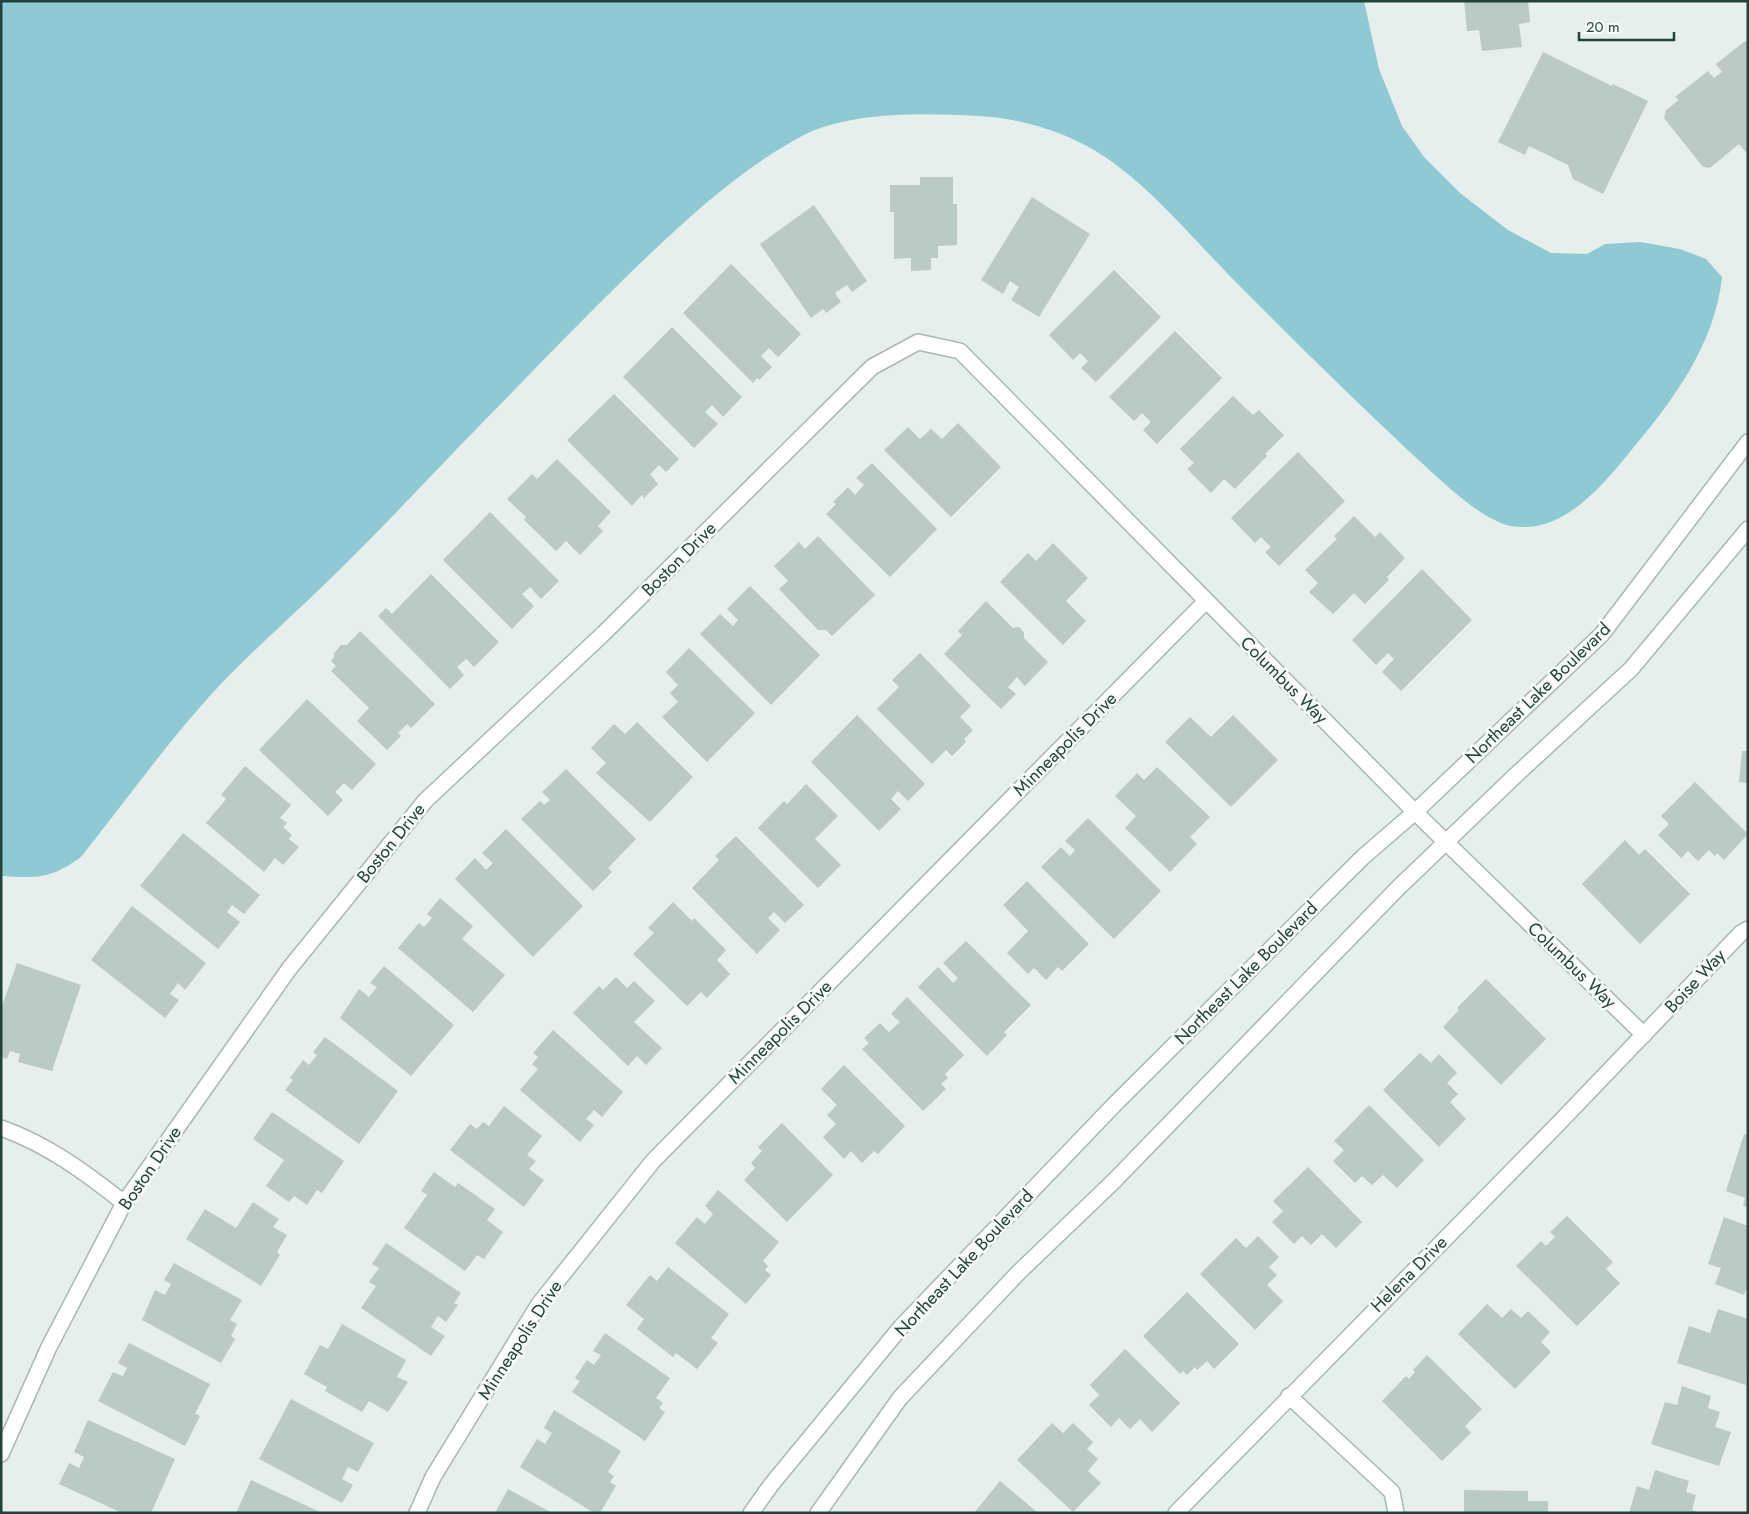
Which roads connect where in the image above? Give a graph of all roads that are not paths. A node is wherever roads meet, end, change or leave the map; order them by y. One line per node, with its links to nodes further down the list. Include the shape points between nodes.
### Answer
1 (918, 342): 4 (street, Columbus Way, via 960,351); 10 (street, Boston Drive, via 872,367 603,634 424,801 289,969)
2 (1748, 442): 5 (street, Northeast Lake Boulevard, via 1602,634)
3 (1748, 529): 6 (street, via 1631,669)
4 (1206, 601): 5 (street, Columbus Way); 13 (street, Minneapolis Drive, via 653,1161 539,1304 433,1477)
5 (1415, 812): 6 (street, Columbus Way); 14 (street, Northeast Lake Boulevard, via 1363,857 1114,1105 901,1327)
6 (1446, 842): 8 (street, Columbus Way); 15 (street, via 1114,1181 1018,1273 900,1398)
7 (1748, 929): 8 (street, Boise Way)
8 (1644, 1035): 11 (street, Helena Drive)
9 (1, 1128): 10 (street, via 67,1160)
10 (124, 1203): 12 (street, Boston Drive, via 49,1347)
11 (1289, 1396): 16 (street, Helena Drive); 17 (street, via 1392,1492)
12 (1, 1454)
13 (417, 1513)
14 (751, 1513)
15 (818, 1513)
16 (1176, 1513)
17 (1396, 1513)

